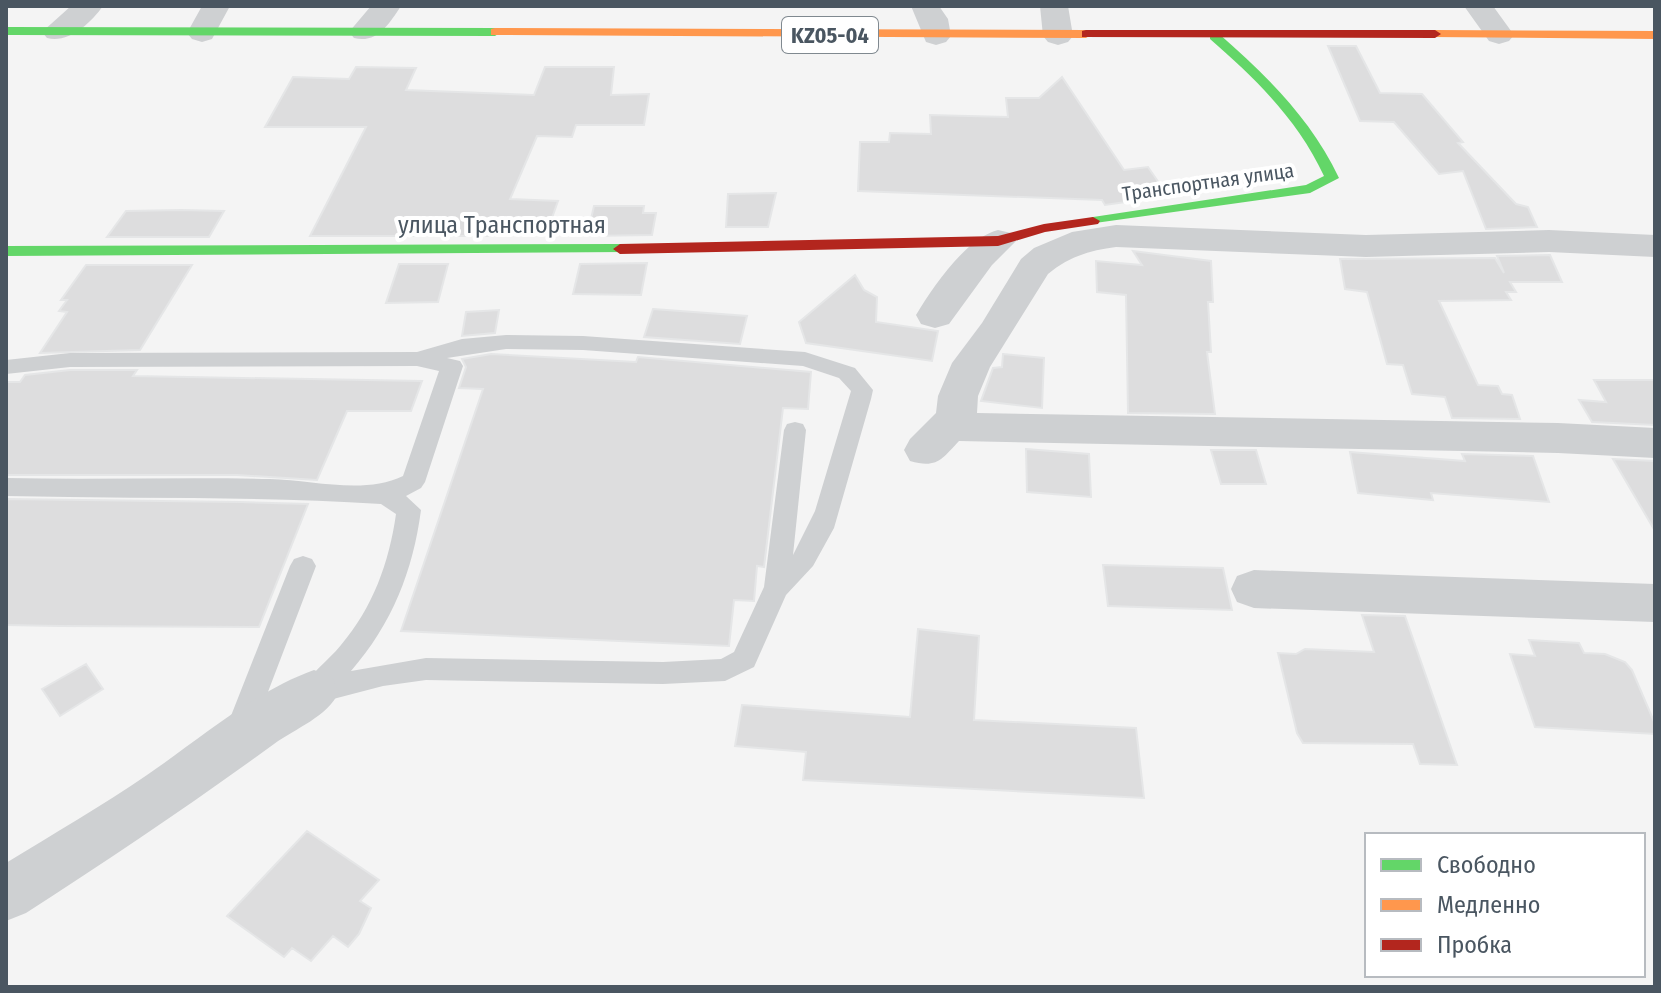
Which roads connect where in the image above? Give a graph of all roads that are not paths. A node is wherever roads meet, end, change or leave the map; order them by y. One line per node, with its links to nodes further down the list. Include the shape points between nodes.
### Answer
1 (89, 6): 8 (street)
2 (216, 6): 10 (street)
3 (387, 6): 9 (street)
4 (925, 6): 13 (street)
5 (1054, 6): 14 (street)
6 (1478, 6): 11 (street)
7 (6, 31): 8 (main road, KZ05-04)
8 (57, 32): 10 (main road, KZ05-04)
9 (364, 32): 10 (main road, KZ05-04); 13 (main road, KZ05-04)
10 (202, 33)
11 (1499, 35): 12 (main road, KZ05-04); 15 (main road, KZ05-04)
12 (1655, 35)
13 (936, 36): 14 (main road, KZ05-04)
14 (1058, 36): 15 (main road, KZ05-04)
15 (1214, 36): 16 (main road, Транспортная улица, via 1289,111 1328,163 1332,178 1310,189 1044,228)
16 (998, 241): 18 (main road, улица Транспортная, via 584,250); 19 (street, via 979,257)
17 (1655, 246): 22 (street, via 1549,241 1366,246 1116,236 1085,240 1034,267 972,363 958,396)
18 (6, 251)
19 (935, 315)
20 (457, 356): 21 (lane, via 70,360); 26 (lane); 31 (lane, via 506,342 583,343 805,359 847,373 862,390 834,498 814,547)
21 (6, 367)
22 (956, 418): 24 (street, via 967,428); 25 (street)
23 (795, 430): 31 (lane)
24 (1655, 443)
25 (925, 450)
26 (413, 482): 28 (lane); 29 (lane)
27 (6, 487): 28 (lane, via 270,488)
28 (386, 495): 29 (lane)
29 (409, 510): 34 (lane, via 405,550 369,633)
30 (303, 566): 35 (lane)
31 (777, 588): 34 (lane, via 745,659 725,670 426,669)
32 (1254, 589): 33 (street)
33 (1655, 603)
34 (314, 692): 35 (street)
35 (234, 744): 36 (street)
36 (6, 894)

